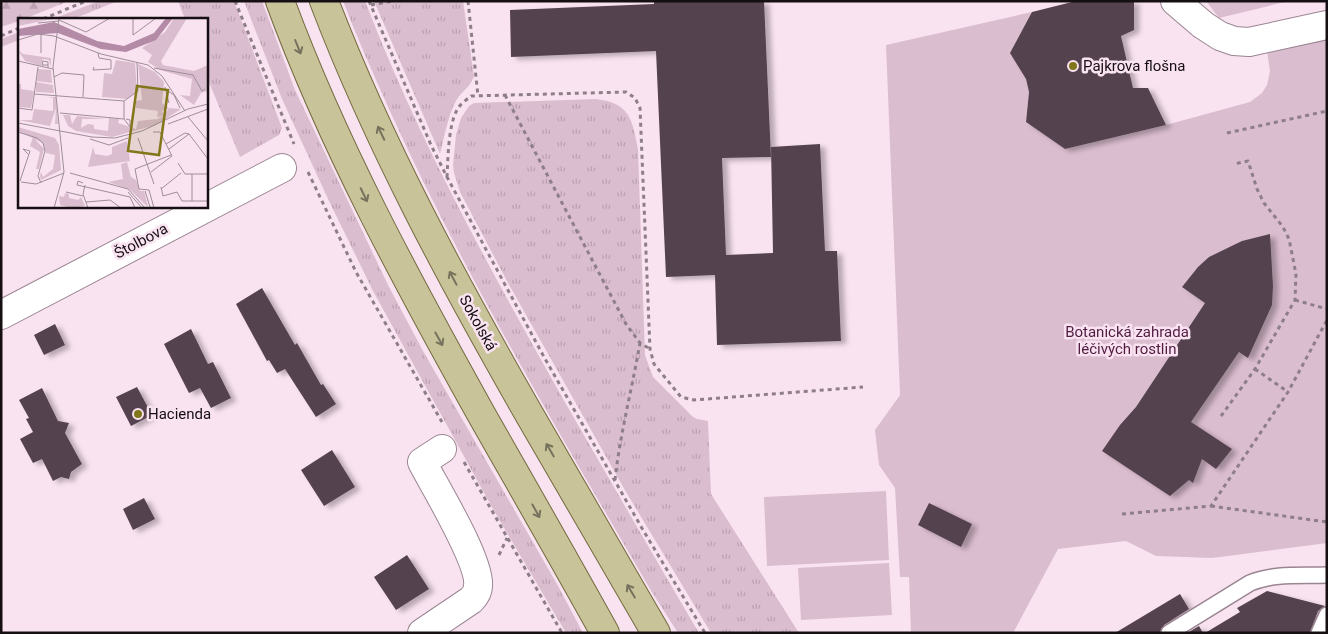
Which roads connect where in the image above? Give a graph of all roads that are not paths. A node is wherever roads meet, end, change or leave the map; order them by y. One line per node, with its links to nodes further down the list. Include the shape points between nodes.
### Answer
1 (280, 1): 13 (main road, one-way to 13, via 323,108 376,219 435,331)
2 (324, 1): 14 (main road, Sokolská, one-way to 2, via 429,233 375,121)
3 (1176, 1): 4 (street, via 1204,25 1234,41 1249,42)
4 (1327, 25)
5 (295, 162): 6 (street, Štolbova)
6 (208, 207)
7 (207, 208): 8 (street, Štolbova)
8 (1, 315)
9 (450, 445): 12 (street, via 422,462 471,555 479,584 471,600)
10 (1327, 575): 15 (lane, via 1259,579)
11 (1327, 615): 16 (lane)
12 (422, 633)
13 (605, 633)
14 (656, 633)
15 (1169, 633)
16 (1319, 633)

